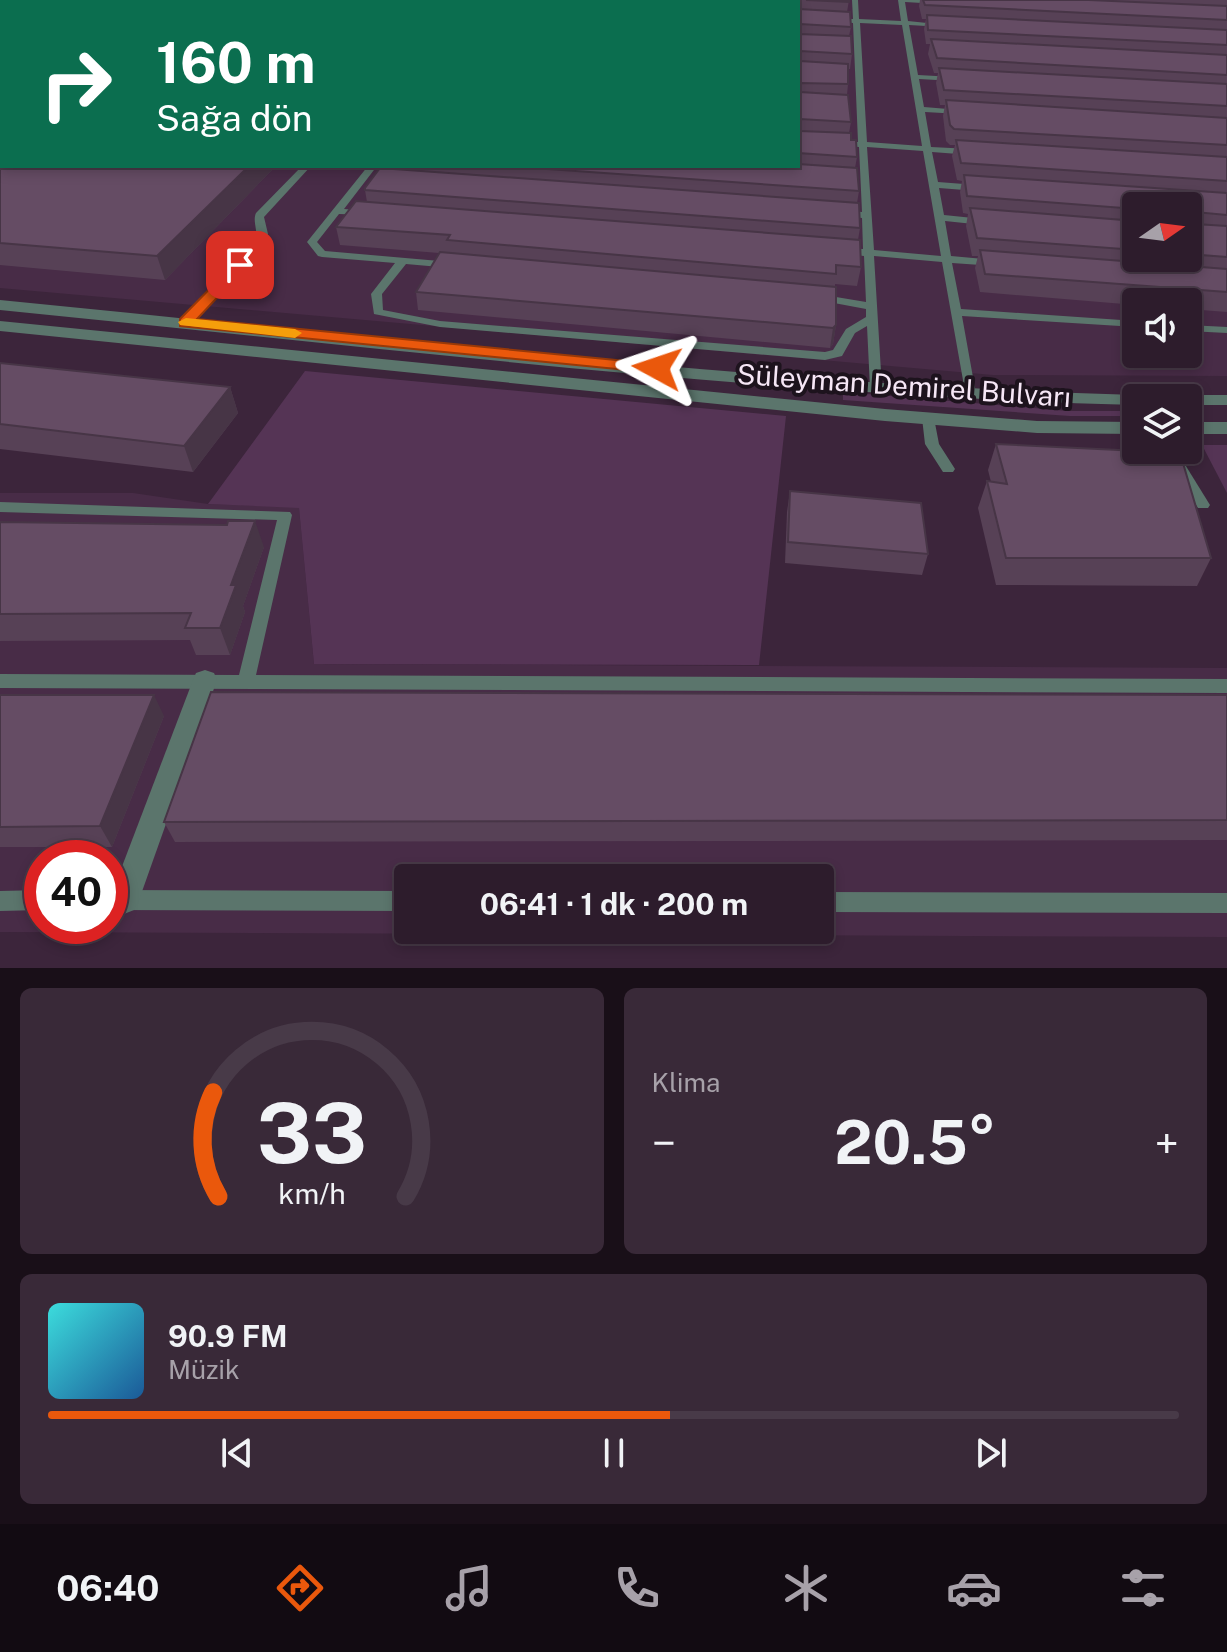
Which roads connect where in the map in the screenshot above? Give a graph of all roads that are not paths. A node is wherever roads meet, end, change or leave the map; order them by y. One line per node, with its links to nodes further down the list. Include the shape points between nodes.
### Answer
1 (855, 0): 5 (lane)
2 (901, 0): 3 (lane); 6 (lane)
3 (948, 2)
4 (800, 18): 5 (lane)
5 (856, 21): 6 (lane); 9 (lane)
6 (905, 23): 7 (lane); 10 (lane)
7 (951, 25)
8 (843, 45): 9 (lane)
9 (857, 46): 13 (lane)
10 (909, 48): 11 (lane); 14 (lane)
11 (925, 49)
12 (844, 74): 13 (lane)
13 (859, 74): 17 (lane)
14 (915, 77): 15 (lane); 18 (lane)
15 (962, 80)
16 (845, 105): 17 (lane)
17 (861, 106): 21 (lane)
18 (920, 109): 19 (lane); 22 (lane)
19 (966, 112)
20 (824, 142): 21 (lane)
21 (863, 145): 22 (lane); 29 (lane)
22 (927, 149): 23 (lane); 30 (lane)
23 (975, 152)
24 (305, 168): 48 (lane, via 261,213 260,242)
25 (371, 168): 26 (lane)
26 (363, 178): 27 (lane); 32 (lane)
27 (379, 179)
28 (849, 179): 29 (lane)
29 (864, 180): 35 (lane)
30 (934, 185): 31 (lane); 36 (lane)
31 (995, 189)
32 (336, 211): 34 (lane); 41 (lane, via 312,242 322,254)
33 (835, 213): 35 (lane)
34 (383, 215)
35 (866, 215): 39 (lane)
36 (940, 218): 37 (lane); 40 (lane)
37 (1000, 223)
38 (837, 251): 39 (lane)
39 (868, 253): 40 (lane); 46 (lane)
40 (947, 259): 42 (lane); 47 (lane)
41 (403, 261): 43 (lane); 46 (lane, via 376,294 378,312 440,324 825,356 838,353 850,331)
42 (1009, 264)
43 (466, 266)
44 (800, 295): 46 (lane)
45 (0, 305): 48 (street, Süleyman Demirel Bulvarı)
46 (873, 312): 53 (lane)
47 (956, 312): 49 (lane); 54 (lane)
48 (185, 323): 53 (street, Süleyman Demirel Bulvarı)
49 (1122, 323)
50 (0, 326): 58 (street, Süleyman Demirel Bulvarı)
51 (1202, 329): 52 (lane)
52 (1227, 330)
53 (876, 388): 54 (street, Süleyman Demirel Bulvarı)
54 (970, 394): 55 (street, Süleyman Demirel Bulvarı)
55 (1122, 399)
56 (1202, 400): 57 (street)
57 (1227, 400)
58 (928, 418): 59 (street, Süleyman Demirel Bulvarı); 63 (lane, via 932,444)
59 (1122, 428)
60 (1202, 428): 61 (street)
61 (1227, 428)
62 (1178, 464): 64 (lane)
63 (948, 469)
64 (1203, 505)
65 (0, 507): 67 (lane, via 285,515)
66 (205, 680): 67 (lane); 68 (lane); 70 (street)
67 (246, 680): 69 (lane)
68 (0, 681)
69 (1227, 686)
70 (128, 872)
71 (24, 900): 73 (lane)
72 (128, 900): 74 (lane)
73 (0, 901)
74 (394, 901)
75 (834, 902): 76 (lane)
76 (1227, 903)

